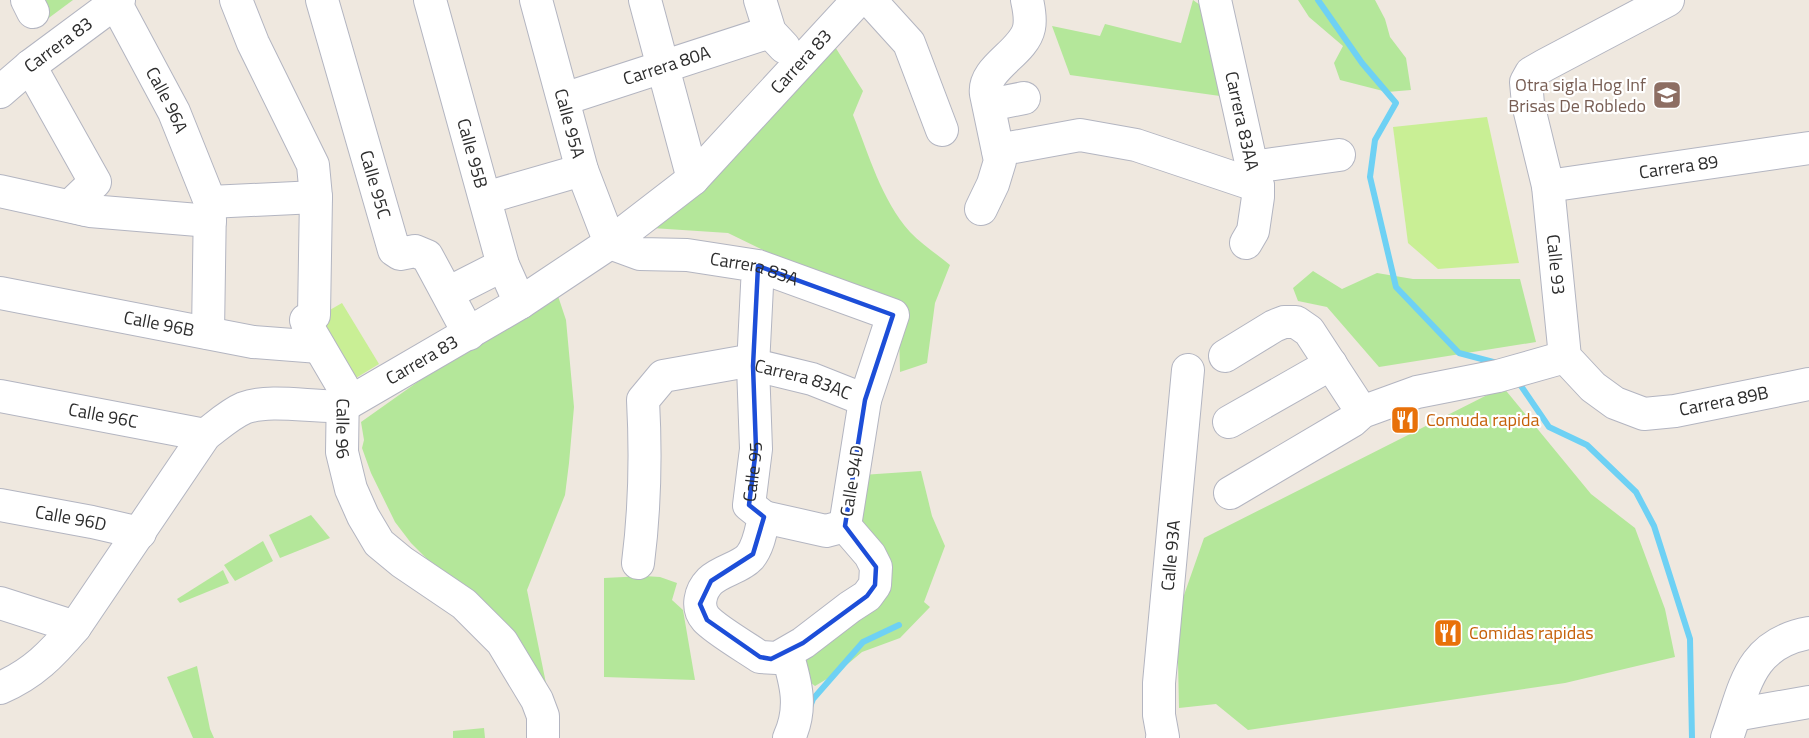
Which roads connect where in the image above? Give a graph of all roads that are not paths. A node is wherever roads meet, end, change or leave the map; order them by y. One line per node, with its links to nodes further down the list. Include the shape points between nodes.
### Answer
1 (236, 0): 30 (street, Calle 96, via 313,165)
2 (322, 0): 40 (street, Calle 95C, via 394,250 427,256)
3 (430, 0): 31 (street, Calle 95B)
4 (536, 0): 19 (street, Calle 95A)
5 (645, 0): 16 (street)
6 (760, 0): 13 (street)
7 (858, 0): 14 (street, Carrera 83)
8 (870, 0): 21 (street, via 909,42)
9 (1027, 0): 20 (street, via 1029,29 1025,39 988,79 985,90)
10 (1215, 0): 26 (street, Carrera 83AA)
11 (1668, 0): 28 (street, Calle 93, via 1531,73 1526,82 1528,104)
12 (117, 1): 15 (street, Carrera 83); 34 (street, Calle 96A, via 174,112)
13 (770, 32): 14 (street); 16 (street, Carrera 80A)
14 (800, 63): 27 (street, Carrera 83)
15 (30, 66): 17 (street, Carrera 83); 32 (street)
16 (663, 68): 19 (street, Carrera 80A); 27 (street)
17 (0, 92)
18 (1024, 98): 20 (street)
19 (564, 99): 25 (street, Calle 95A)
20 (989, 105): 23 (street)
21 (942, 130)
22 (1809, 148): 28 (street, Carrera 89)
23 (998, 150): 26 (street, via 1080,135 1136,145); 33 (street, via 993,184)
24 (1339, 155): 26 (street)
25 (582, 170): 31 (street); 35 (street, Calle 95A)
26 (1255, 176): 36 (street, Carrera 83AA, via 1253,231)
27 (693, 179): 35 (street, Carrera 83)
28 (1548, 186): 47 (street, Calle 93)
29 (0, 191): 32 (street)
30 (315, 197): 34 (street); 45 (street, Calle 96, via 314,315 306,320)
31 (485, 198): 37 (street, Calle 95B)
32 (85, 200): 34 (street)
33 (981, 209)
34 (210, 211): 43 (street, Calle 96A)
35 (610, 243): 38 (street, Carrera 83A, via 640,254 687,255); 41 (street, Carrera 83)
36 (1246, 243)
37 (503, 265): 40 (street); 41 (street, Calle 95B)
38 (758, 266): 42 (street, Carrera 83A); 49 (street, Calle 95)
39 (0, 293): 43 (street, Calle 96B)
40 (448, 293): 44 (street, Calle 95C)
41 (520, 303): 44 (street, Carrera 83)
42 (893, 315): 53 (street, Calle 94D)
43 (208, 333): 45 (street, Calle 96B, via 253,342)
44 (469, 334): 54 (street, Carrera 83)
45 (319, 347): 54 (street, Calle 96, via 343,387)
46 (1225, 356): 48 (street, via 1274,326 1296,322 1310,331)
47 (1565, 357): 51 (street, Carrera 89B, via 1593,387 1615,403 1637,412 1675,411); 55 (street, via 1417,392)
48 (1331, 364): 55 (street); 56 (street)
49 (753, 366): 53 (street, Carrera 83AC, via 812,380); 60 (street, Calle 95, via 756,449 749,506); 63 (street, Carrera 83AC, via 742,362 663,376 643,399 645,497)
50 (1188, 370): 73 (street, Calle 93A, via 1159,683)
51 (1809, 384)
52 (0, 396): 57 (street, Calle 96C)
53 (865, 400): 61 (street, Calle 94D)
54 (343, 406): 57 (street, Carrera 83, via 271,403 244,408); 71 (street, Calle 96, via 342,452 351,489 379,543 464,604 502,642 537,700 543,716)
55 (1362, 412): 58 (street)
56 (1229, 422)
57 (205, 435): 62 (street, Carrera 83)
58 (1230, 493)
59 (0, 505): 62 (street, Calle 96D)
60 (764, 517): 61 (street, via 826,531); 67 (street, Calle 95, via 753,554 711,581 701,594 700,604 707,620 760,657 771,659)
61 (845, 526): 67 (street, Calle 94D, via 870,555 876,567 875,585 867,596)
62 (140, 533): 65 (street, Carrera 83)
63 (638, 563)
64 (0, 603): 65 (street)
65 (75, 627): 68 (street, Carrera 83, via 22,679)
66 (1809, 633): 70 (street, via 1774,645 1756,662)
67 (787, 652): 72 (street, via 797,688 796,723)
68 (0, 688)
69 (1809, 702): 70 (street)
70 (1731, 727)
71 (543, 738)
72 (789, 738)
73 (1162, 738)

